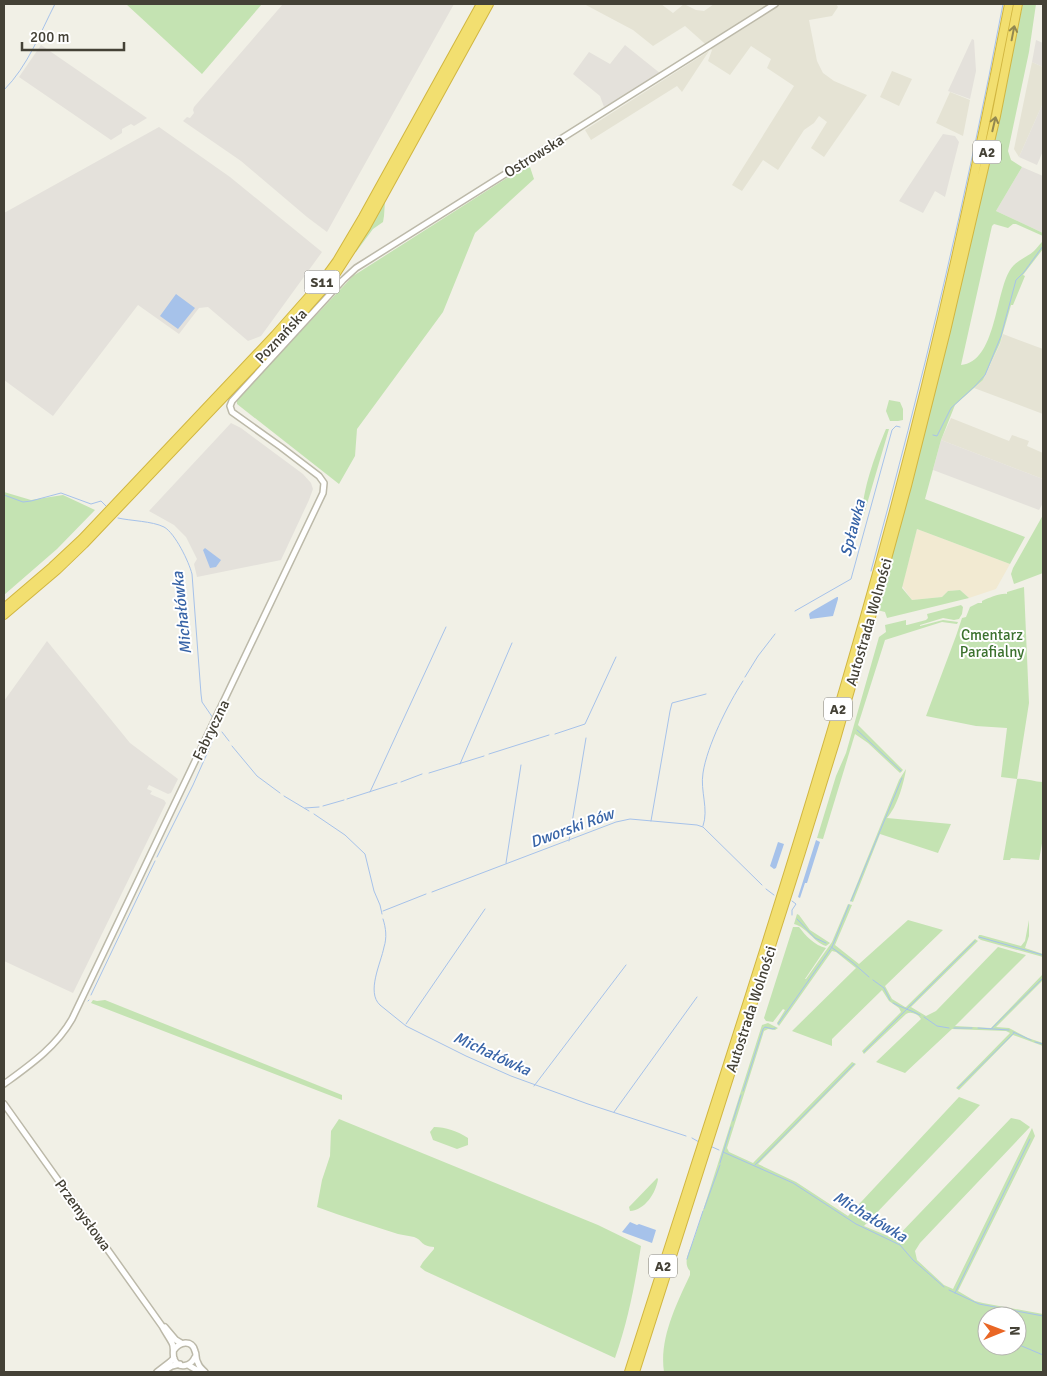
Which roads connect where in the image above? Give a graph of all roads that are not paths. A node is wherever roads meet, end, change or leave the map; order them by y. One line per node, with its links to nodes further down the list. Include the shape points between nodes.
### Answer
1 (481, 4): 11 (highway, Poznańska / S11, via 363,217 321,283 82,539)
2 (489, 4): 6 (highway, Poznańska / S11)
3 (775, 4): 10 (street, Ostrowska, via 356,268)
4 (1009, 4): 15 (highway, Autostrada Wolności / A2, via 954,271 892,519 817,780)
5 (1018, 4): 15 (highway, Autostrada Wolności / A2, one-way to 5, via 836,739 898,519 959,274)
6 (392, 179): 7 (highway); 9 (highway, Poznańska / S11)
7 (388, 197)
8 (355, 254): 9 (highway)
9 (342, 264): 12 (highway, Poznańska / S11, via 285,332 118,509 57,570)
10 (242, 390): 13 (street, Fabryczna, via 230,404 232,412 319,476 324,483 323,493 72,1019 47,1051)
11 (4, 608)
12 (4, 615)
13 (4, 1084)
14 (4, 1104): 17 (street, Przemysłowa)
15 (707, 1138): 16 (highway, Autostrada Wolności / A2)
16 (699, 1161): 28 (highway, Autostrada Wolności / A2); 29 (highway, Autostrada Wolności / A2)
17 (162, 1326): 18 (street, Przemysłowa); 19 (street, Przemysłowa)
18 (181, 1343): 19 (street); 20 (street, via 192,1345)
19 (174, 1350): 21 (street)
20 (196, 1357): 23 (street); 27 (street)
21 (174, 1358): 22 (street); 24 (street)
22 (180, 1364): 23 (street); 25 (street)
23 (188, 1365): 26 (street)
24 (157, 1372)
25 (161, 1372)
26 (200, 1372)
27 (205, 1372)
28 (629, 1372)
29 (636, 1372)

